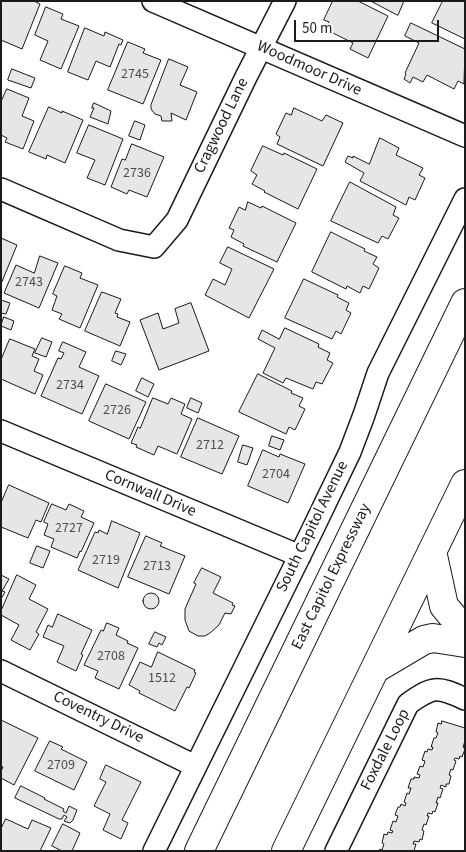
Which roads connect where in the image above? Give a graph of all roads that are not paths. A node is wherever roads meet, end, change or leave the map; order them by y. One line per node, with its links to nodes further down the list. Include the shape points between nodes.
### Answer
1 (153, 1): 3 (street, Woodmoor Drive)
2 (285, 1): 3 (street, Cragwood Lane)
3 (262, 48): 4 (street, Woodmoor Drive); 5 (street, Cragwood Lane, via 177,220 154,247 119,240)
4 (465, 136)
5 (1, 190)
6 (465, 199): 11 (street, South Capitol Avenue, via 378,373 350,452)
7 (465, 303): 19 (highway, East Capitol Expressway)
8 (1, 430): 11 (street, Cornwall Drive)
9 (465, 484): 10 (highway)
10 (432, 551): 12 (highway, via 444,606); 14 (highway)
11 (300, 556): 17 (street, South Capitol Avenue)
12 (465, 631)
13 (465, 643): 14 (highway, via 433,638 424,640)
14 (375, 669): 20 (highway)
15 (1, 671): 17 (street, Coventry Drive)
16 (465, 699): 21 (street, Foxdale Loop, via 444,689 425,692 408,704)
17 (195, 766): 18 (street, South Capitol Avenue)
18 (154, 851)
19 (199, 851)
20 (286, 851)
21 (336, 851)

